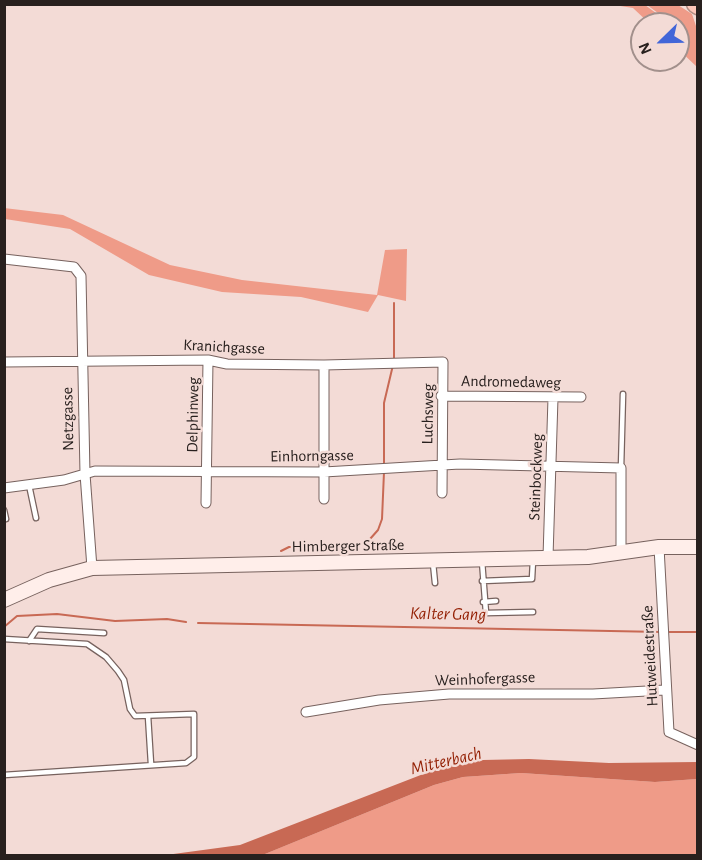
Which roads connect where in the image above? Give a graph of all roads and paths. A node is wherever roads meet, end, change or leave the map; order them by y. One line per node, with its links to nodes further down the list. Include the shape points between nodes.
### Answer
1 (4, 259): 2 (street, Netzgasse, via 78,270)
2 (82, 360): 3 (street, Kranichgasse); 4 (street, Kranichgasse); 16 (street, Netzgasse)
3 (208, 360): 6 (street, Kranichgasse, via 227,364); 14 (street, Delphinweg)
4 (4, 362)
5 (443, 362): 6 (street, Kranichgasse); 8 (street, Luchsweg)
6 (324, 365): 15 (street)
7 (623, 394): 13 (lane)
8 (441, 396): 9 (street, Andromedaweg); 11 (street, Luchsweg)
9 (553, 398): 10 (street, Andromedaweg); 12 (street, Steinbockweg)
10 (581, 398)
11 (442, 466): 12 (street, Einhorngasse); 15 (street, Einhorngasse); 19 (street, Luchsweg)
12 (551, 466): 13 (street, Einhorngasse); 29 (street, Steinbockweg)
13 (621, 468): 27 (street)
14 (207, 471): 15 (street, Einhorngasse); 16 (street, Einhorngasse); 21 (street, Delphinweg)
15 (324, 471): 20 (street)
16 (84, 474): 17 (street, Einhorngasse); 32 (street, Netzgasse)
17 (29, 485): 18 (street, Einhorngasse); 23 (lane)
18 (4, 488)
19 (442, 494)
20 (324, 499)
21 (206, 503)
22 (4, 510): 24 (lane)
23 (36, 518)
24 (6, 519)
25 (659, 547): 26 (main road, Himberger Straße); 27 (main road, Himberger Straße); 42 (street, Hutweidestraße)
26 (698, 547)
27 (621, 551): 29 (main road, Himberger Straße, via 588,557)
28 (533, 557): 29 (main road, Himberger Straße); 30 (main road, Himberger Straße); 33 (lane, via 532,579)
29 (548, 557)
30 (482, 559): 31 (main road, Himberger Straße); 33 (lane)
31 (433, 560): 32 (main road, Himberger Straße); 34 (lane)
32 (92, 568): 35 (main road, Himberger Straße, via 49,580)
33 (482, 581): 37 (lane)
34 (435, 584)
35 (4, 600)
36 (496, 601): 37 (lane)
37 (483, 602): 38 (lane, via 486,613)
38 (533, 612)
39 (104, 633): 41 (lane, via 37,630)
40 (4, 639): 41 (lane)
41 (29, 641): 44 (lane, via 87,644 106,657 124,680 132,714)
42 (665, 690): 43 (street, Weinhofergasse, via 449,694 378,699); 45 (street, Hutweidestraße, via 669,732)
43 (306, 712)
44 (148, 716): 46 (lane); 46 (lane, via 194,714 193,760)
45 (698, 745)
46 (151, 764): 47 (lane)
47 (4, 775)

